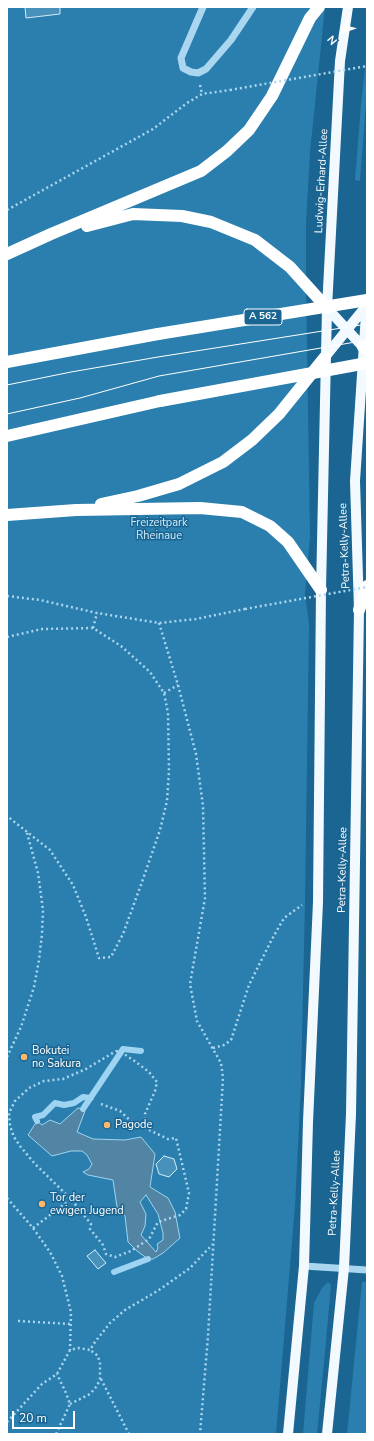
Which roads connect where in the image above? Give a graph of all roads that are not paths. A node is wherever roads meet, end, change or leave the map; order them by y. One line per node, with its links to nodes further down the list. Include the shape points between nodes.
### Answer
1 (203, 7): 2 (lane, via 181,58 183,68 198,73 206,68 231,40)
2 (253, 7)
3 (319, 7): 5 (highway, via 310,18 272,96 249,130 227,151 201,171)
4 (348, 7): 9 (main road, Ludwig-Erhard-Allee, via 340,61)
5 (51, 234): 6 (highway); 9 (highway, via 133,214 182,216 211,222 255,240 290,268)
6 (7, 254)
7 (367, 300): 8 (main road); 13 (highway, A 562, bridge)
8 (367, 305): 10 (main road); 11 (main road, Petra-Kelly-Allee)
9 (326, 308): 10 (main road); 12 (main road, Ludwig-Erhard-Allee)
10 (347, 330): 11 (main road); 12 (main road)
11 (365, 349): 20 (main road, Petra-Kelly-Allee, via 355,481)
12 (325, 357): 16 (highway, via 279,414 252,440 223,462 180,484); 19 (main road, Petra-Kelly-Allee)
13 (7, 362)
14 (367, 363): 15 (highway, bridge, via 160,401)
15 (7, 436)
16 (76, 510): 17 (highway); 19 (highway, via 200,508 242,512 270,526 288,542)
17 (7, 515)
18 (367, 587): 20 (highway)
19 (321, 590): 21 (main road, Petra-Kelly-Allee, via 318,902)
20 (359, 610): 22 (main road, Petra-Kelly-Allee, via 351,1106)
21 (304, 1266): 22 (lane); 24 (main road, Petra-Kelly-Allee)
22 (344, 1268): 23 (lane); 25 (main road, Petra-Kelly-Allee)
23 (367, 1270)
24 (288, 1434)
25 (327, 1434)

